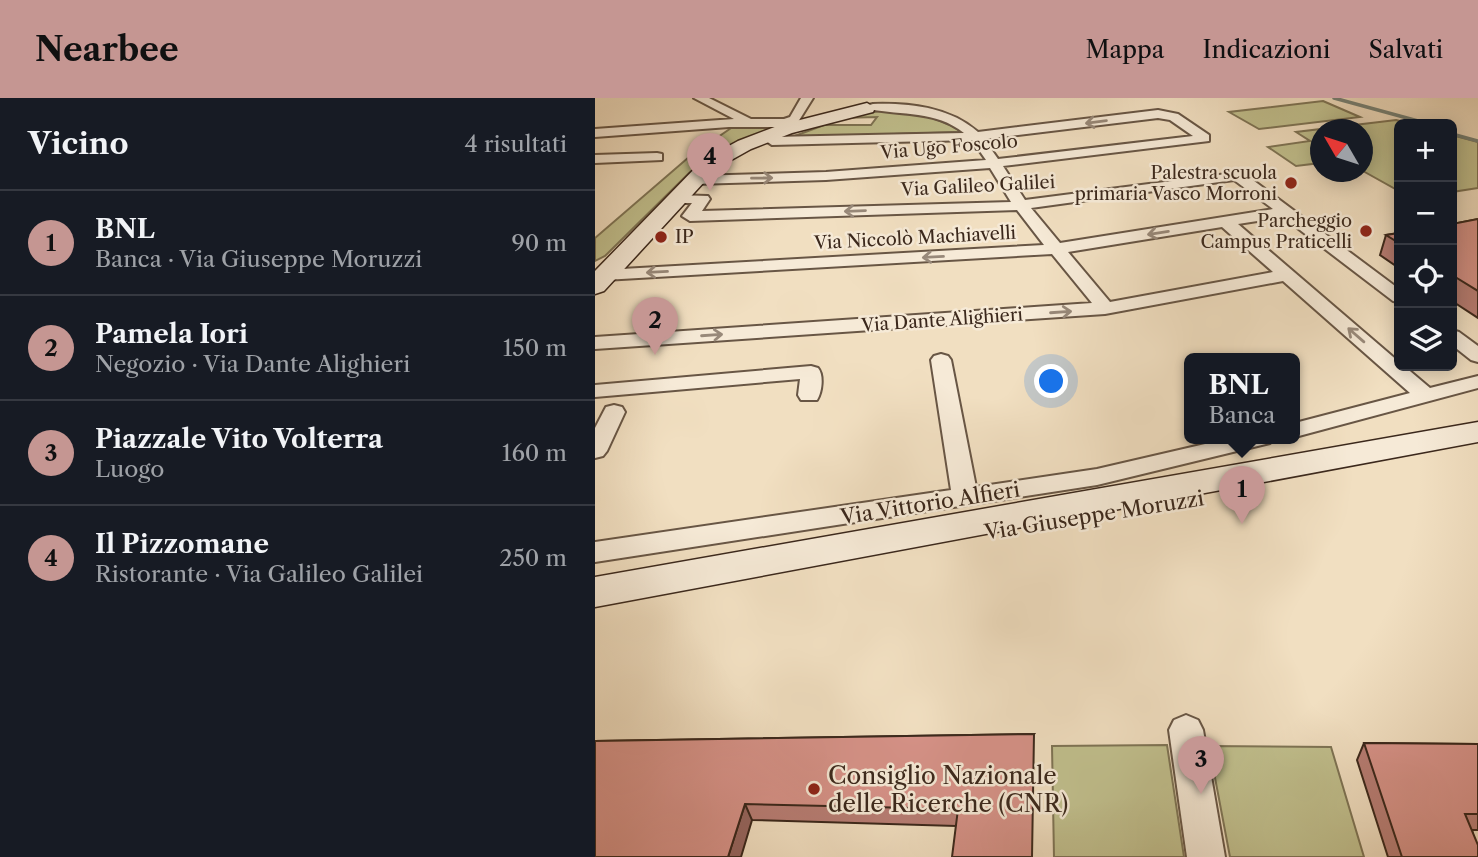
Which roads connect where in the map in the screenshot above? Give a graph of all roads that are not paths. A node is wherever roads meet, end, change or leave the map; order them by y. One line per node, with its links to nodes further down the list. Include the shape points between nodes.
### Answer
1 (700, 98): 6 (street)
2 (807, 98): 6 (street, via 792,121)
3 (845, 100): 4 (main road); 5 (main road)
4 (884, 103): 5 (main road); 8 (street, via 943,117)
5 (827, 116): 14 (main road, via 733,151)
6 (733, 120): 7 (street)
7 (595, 134)
8 (975, 136): 10 (street); 13 (street); 13 (street, Via Ugo Foscolo, one-way to 8, via 1205,138 1162,114)
9 (772, 141): 10 (street)
10 (875, 156): 13 (street, Via Ugo Foscolo); 14 (street, Via Ugo Foscolo, one-way to 10)
11 (657, 157): 12 (street)
12 (595, 159)
13 (994, 164): 16 (street)
14 (694, 180): 15 (main road)
15 (675, 199): 16 (street, Via Galileo Galilei, one-way to 15, via 690,216 703,199); 20 (main road)
16 (1021, 206): 17 (street, Via Galileo Galilei, via 1237,176); 19 (street)
17 (1286, 212): 18 (street); 22 (street)
18 (1226, 222): 19 (street, Via Niccolò Machiavelli, one-way to 19); 21 (street)
19 (1057, 249): 20 (street, Via Niccolò Machiavelli, one-way to 20); 23 (street)
20 (602, 273)
21 (1287, 275): 23 (street, Via Dante Alighieri); 31 (street, one-way to 21)
22 (1394, 294)
23 (1105, 309): 25 (street, Via Dante Alighieri, one-way to 23)
24 (1457, 340): 26 (street)
25 (595, 343)
26 (1478, 356)
27 (941, 360): 37 (street)
28 (1478, 382): 31 (street)
29 (595, 391): 30 (street, via 811,372)
30 (809, 395)
31 (1426, 396): 33 (street)
32 (614, 412): 36 (street)
33 (1300, 428)
34 (1473, 433): 39 (main road, Via Giuseppe Moruzzi)
35 (1237, 444): 37 (street, Via Vittorio Alfieri, via 1097,477)
36 (595, 451)
37 (965, 497): 38 (street, Via Vittorio Alfieri)
38 (595, 552)
39 (595, 592)
40 (1186, 730): 41 (street)
41 (1206, 857)

